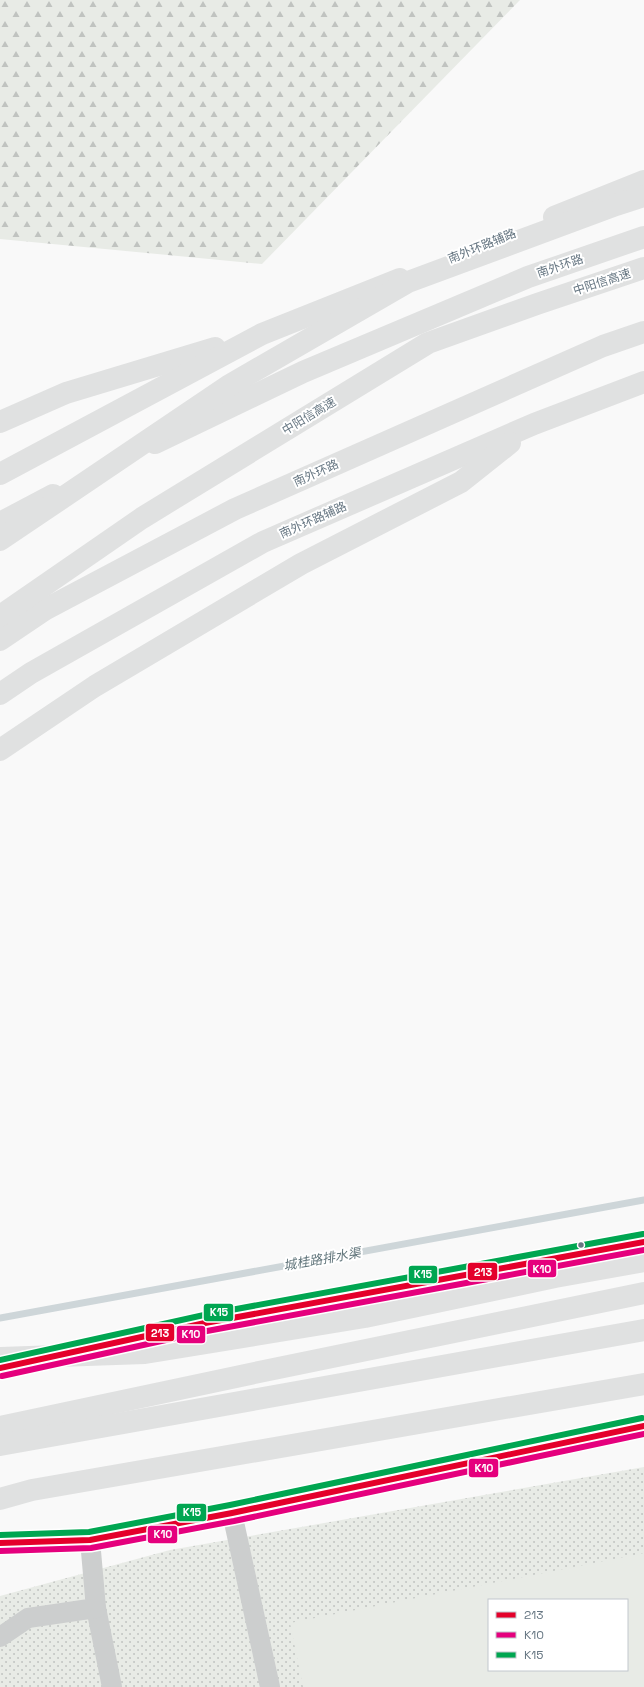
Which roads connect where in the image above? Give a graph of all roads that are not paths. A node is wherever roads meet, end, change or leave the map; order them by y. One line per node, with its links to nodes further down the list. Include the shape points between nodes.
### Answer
1 (644, 181): 6 (main road, 南外环路辅路)
2 (644, 196): 12 (main road, via 616,204 408,282 228,386)
3 (644, 237): 11 (main road, 南外环路, via 528,277 302,372 115,462)
4 (644, 268): 13 (main road, 中阳信高速, via 428,343 142,518)
5 (644, 332): 14 (main road, 南外环路, via 603,346 235,509 46,609)
6 (262, 334): 8 (main road, via 66,393); 10 (main road, 南外环路辅路)
7 (644, 382): 9 (main road, 南外环路辅路)
8 (0, 422)
9 (534, 424): 15 (main road, 南外环路辅路, via 263,542 31,673); 16 (main road, via 461,482 301,564 95,686)
10 (0, 474)
11 (0, 523)
12 (0, 540)
13 (0, 616)
14 (0, 640)
15 (0, 694)
16 (0, 750)
17 (644, 1242): 22 (main road, via 205,1324)
18 (644, 1261): 21 (main road, via 365,1317 145,1353)
19 (644, 1293): 25 (main road)
20 (644, 1330): 26 (main road)
21 (0, 1358)
22 (0, 1368)
23 (644, 1384): 27 (main road, via 40,1489)
24 (644, 1426): 28 (main road)
25 (0, 1427)
26 (0, 1444)
27 (0, 1499)
28 (232, 1513): 29 (main road); 34 (street)
29 (90, 1540): 30 (main road); 31 (street)
30 (0, 1544)
31 (96, 1608): 32 (street, via 28,1618); 33 (street)
32 (0, 1637)
33 (112, 1687)
34 (270, 1687)

